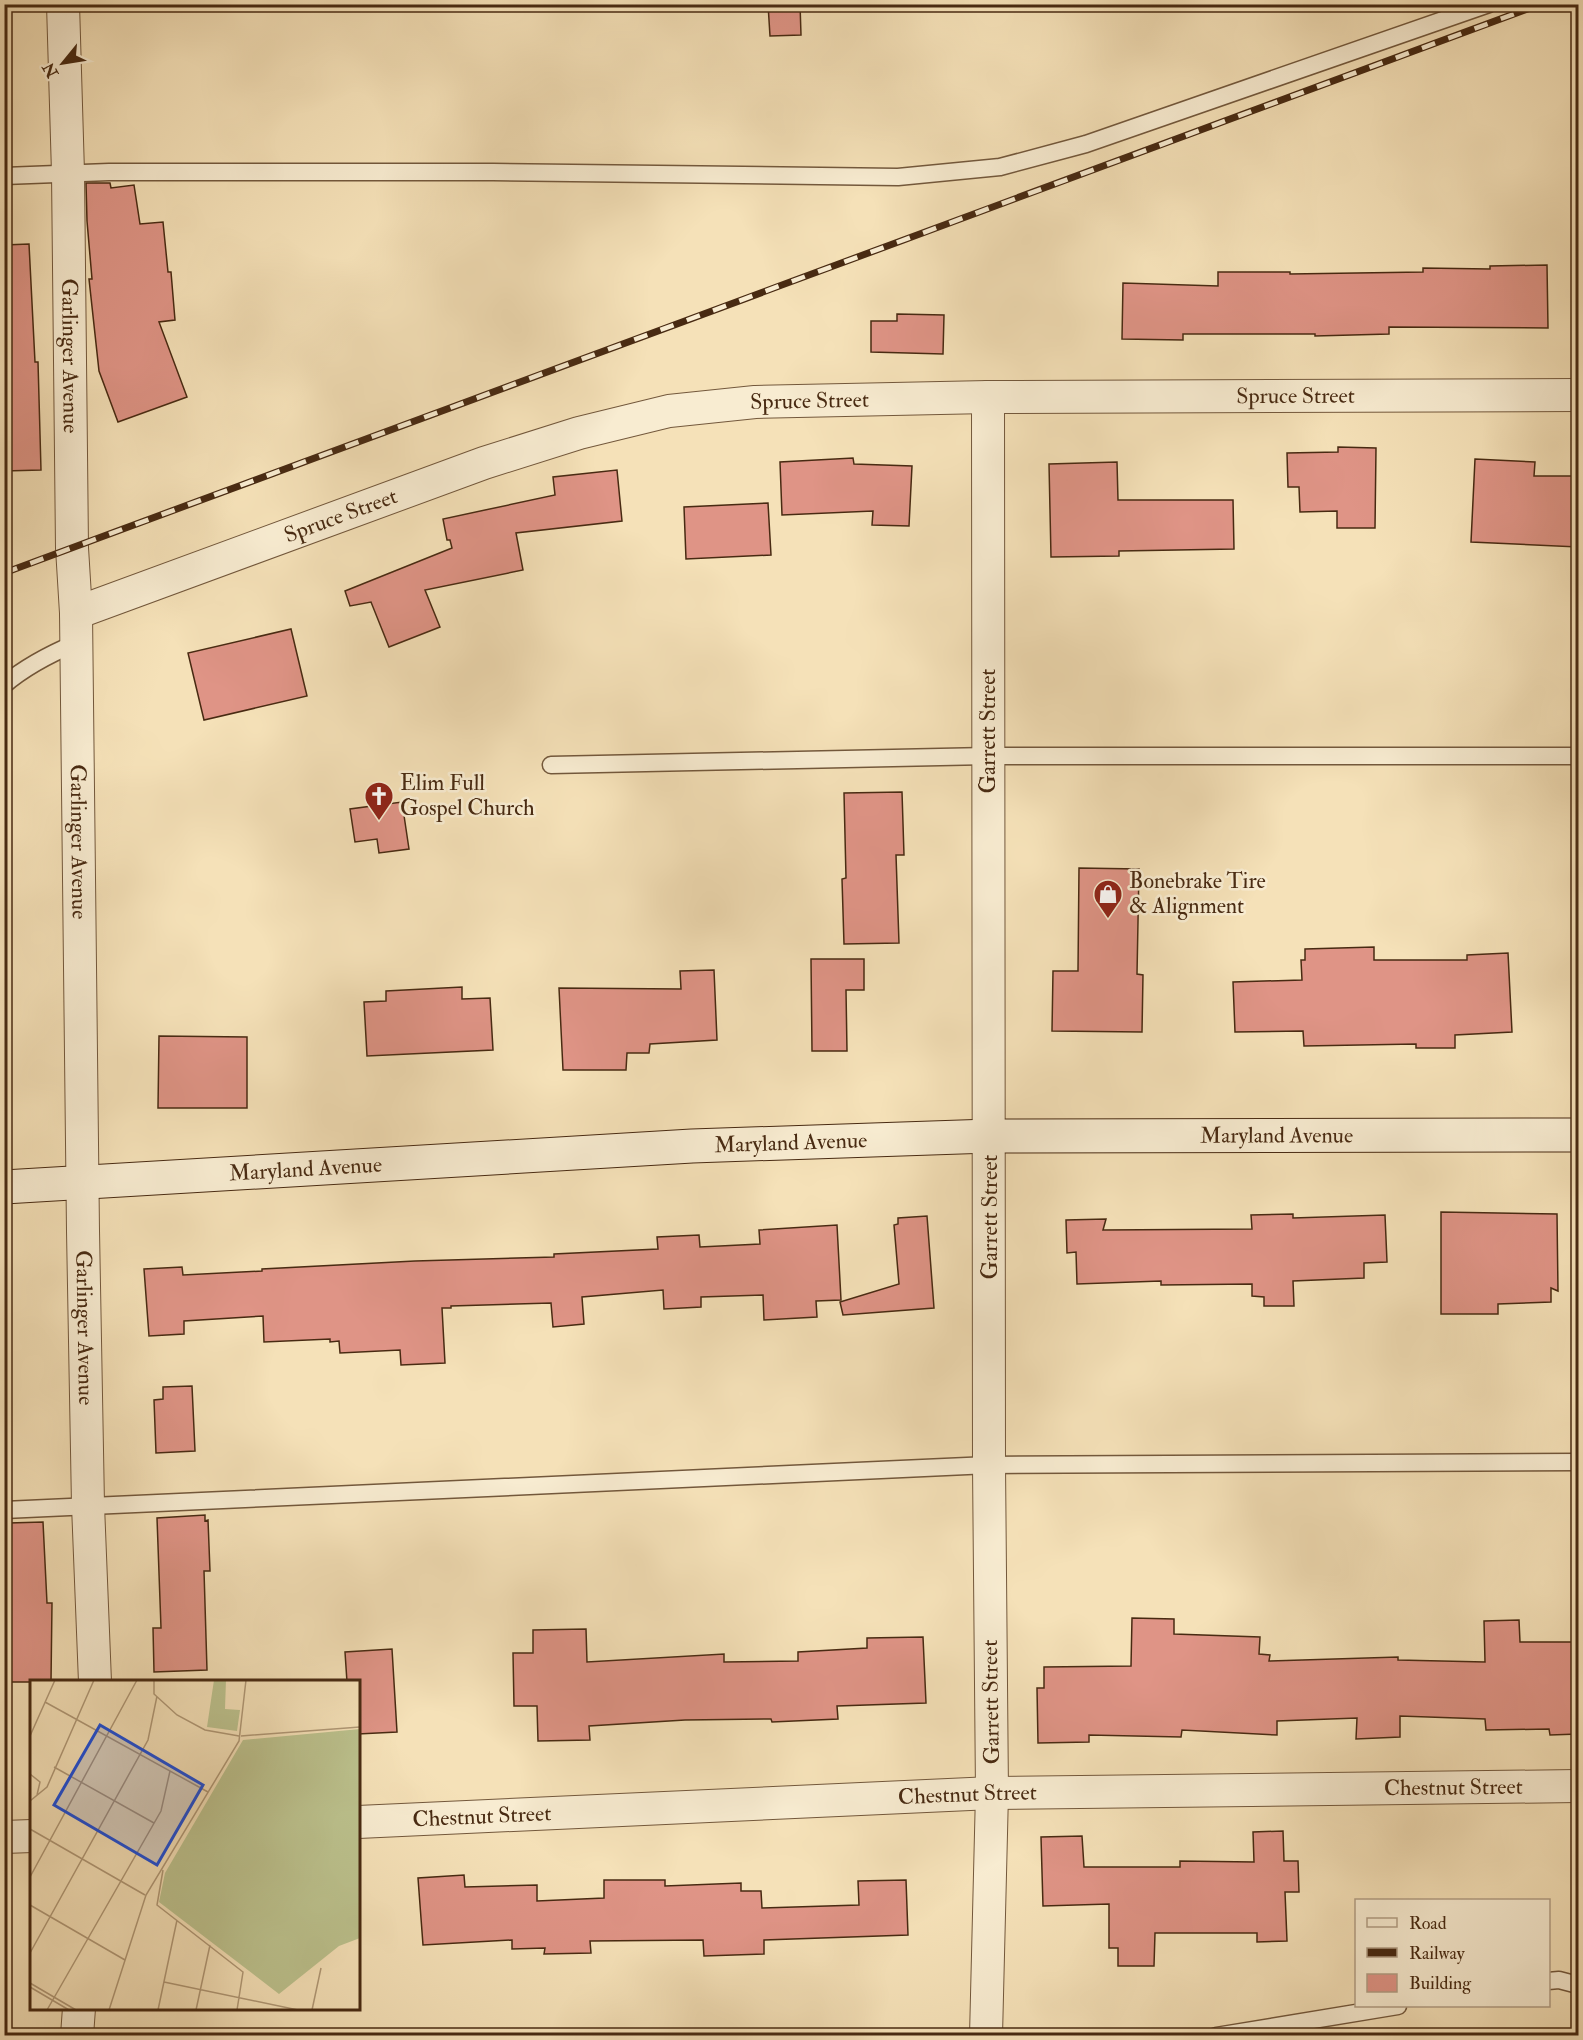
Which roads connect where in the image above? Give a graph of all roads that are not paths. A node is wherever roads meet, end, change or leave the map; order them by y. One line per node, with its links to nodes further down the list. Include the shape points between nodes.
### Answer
1 (63, 4): 3 (street, Garlinger Avenue)
2 (1490, 4): 3 (lane, via 1086,144 1000,167 898,177 493,172)
3 (68, 173): 4 (lane); 7 (street, Garlinger Avenue)
4 (4, 176)
5 (1578, 396): 6 (street, Spruce Street)
6 (988, 397): 7 (street, Spruce Street, via 755,402 669,411 579,433 484,463); 9 (street, Garrett Street)
7 (76, 628): 8 (lane, via 51,654); 14 (street, Garlinger Avenue)
8 (4, 685)
9 (988, 756): 10 (lane); 11 (lane); 13 (street, Garrett Street)
10 (1578, 756)
11 (551, 765)
12 (1578, 1135): 13 (street, Maryland Avenue)
13 (990, 1136): 14 (street, Maryland Avenue, via 692,1146); 17 (street, Garrett Street)
14 (82, 1182): 15 (street, Maryland Avenue); 18 (street, Garlinger Avenue)
15 (4, 1187)
16 (1578, 1462): 17 (lane)
17 (989, 1465): 18 (lane); 22 (street, Garrett Street)
18 (88, 1506): 19 (lane); 20 (street, Garlinger Avenue)
19 (4, 1510)
20 (95, 1680)
21 (1578, 1785): 22 (street, Chestnut Street)
22 (992, 1793): 23 (street, Chestnut Street); 31 (street, Garrett Street)
23 (360, 1822)
24 (30, 1836): 25 (street)
25 (4, 1837)
26 (1550, 1981): 27 (lane)
27 (1578, 1985)
28 (1392, 2007): 32 (lane)
29 (79, 2010): 30 (street)
30 (77, 2036)
31 (986, 2036)
32 (1216, 2036)

